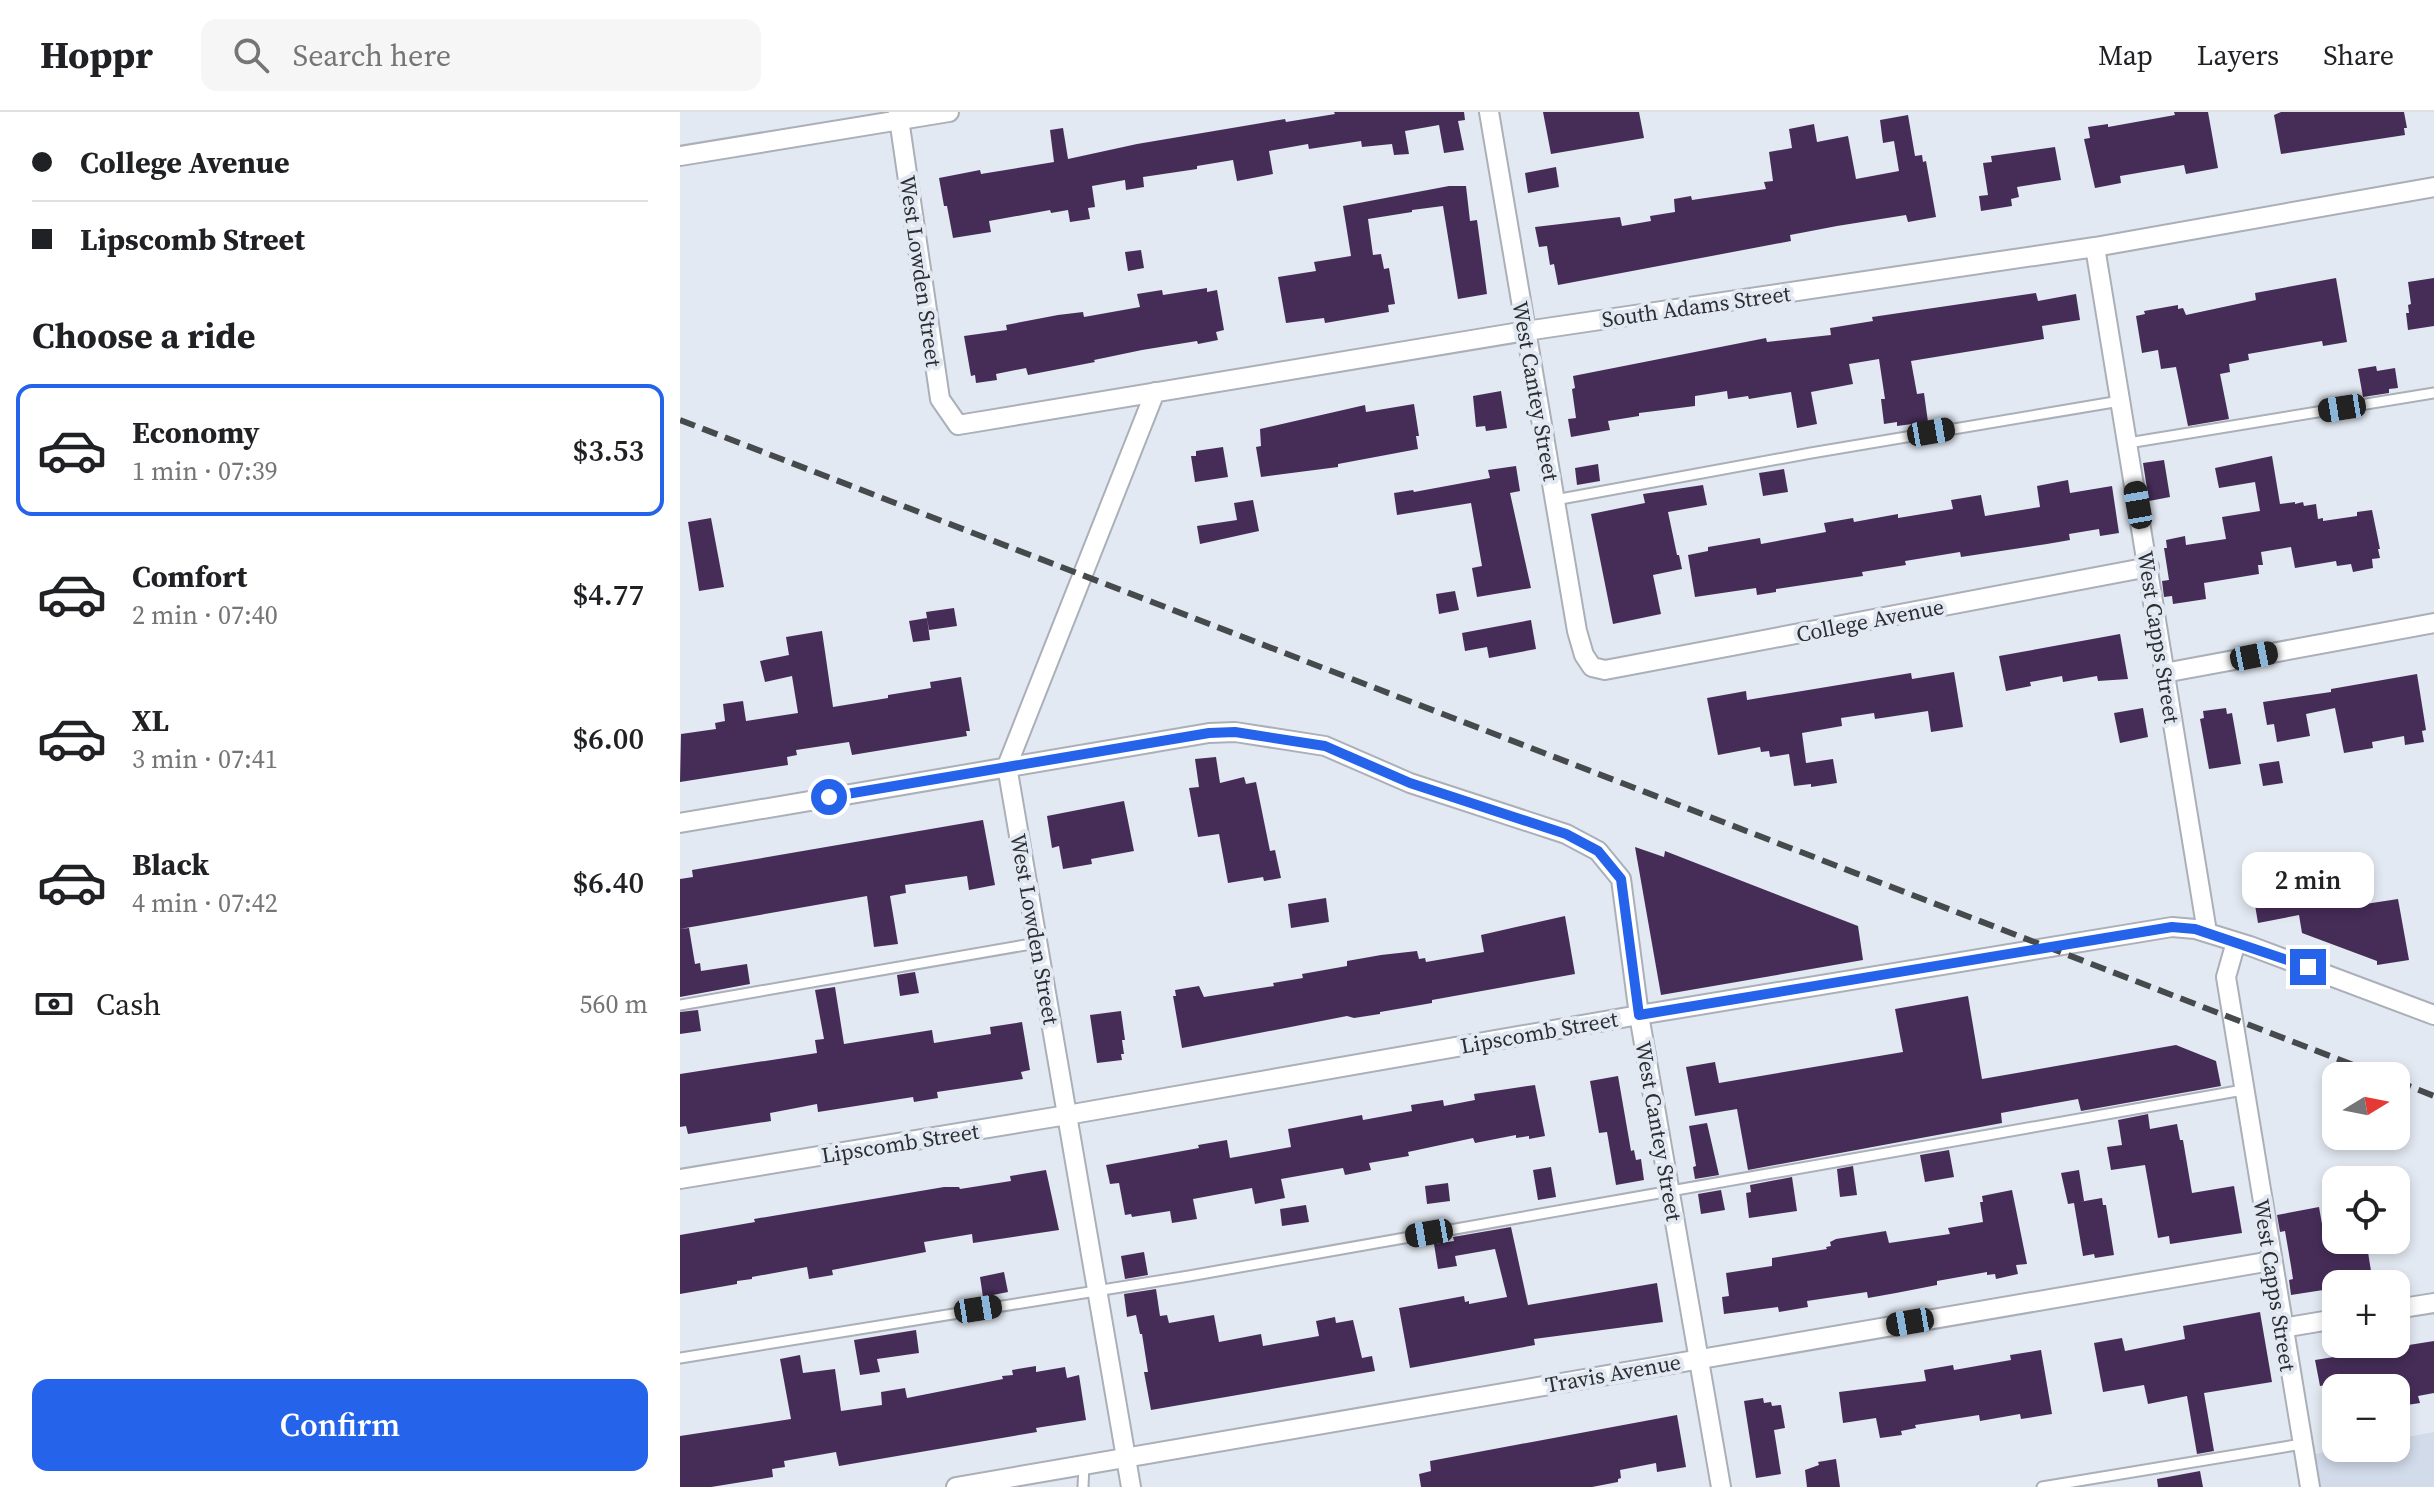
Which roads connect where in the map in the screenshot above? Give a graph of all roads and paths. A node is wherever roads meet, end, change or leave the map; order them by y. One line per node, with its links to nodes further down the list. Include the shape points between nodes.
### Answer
1 (949, 112): 3 (street)
2 (1489, 112): 7 (street, West Cantey Street)
3 (899, 116): 4 (street); 11 (street, West Lowden Street, via 940,399)
4 (680, 156)
5 (2434, 187): 6 (street, South Adams Street)
6 (2095, 247): 7 (street, South Adams Street); 10 (street, West Capps Street)
7 (1526, 331): 8 (street, South Adams Street); 13 (street, West Cantey Street)
8 (1155, 392): 11 (street, South Adams Street); 18 (street)
9 (2434, 393): 12 (lane)
10 (2120, 401): 12 (street, West Capps Street); 13 (lane)
11 (958, 425)
12 (2128, 443): 14 (street, West Capps Street)
13 (1555, 500): 16 (street, West Cantey Street, via 1577,631)
14 (2149, 567): 16 (street, College Avenue, via 1605,670); 17 (street, West Capps Street)
15 (2434, 623): 17 (street)
16 (1592, 667)
17 (2164, 673): 20 (street, West Capps Street)
18 (1007, 766): 19 (street); 22 (street, West Lowden Street); 24 (street, West Cantey Street, via 1209,733 1260,735 1325,746 1410,783 1566,834 1598,851 1621,879)
19 (680, 823)
20 (2207, 932): 21 (street, Lipscomb Street); 24 (street, Lipscomb Street, via 2172,927)
21 (2236, 942): 25 (street, Lipscomb Street); 26 (street, West Capps Street, via 2226,977)
22 (1037, 943): 23 (lane); 27 (street, West Lowden Street)
23 (680, 1005)
24 (1639, 1015): 27 (street, Lipscomb Street); 29 (street, West Cantey Street)
25 (2434, 1015)
26 (2243, 1090): 29 (lane); 30 (street, West Capps Street)
27 (1067, 1115): 28 (street, Lipscomb Street); 31 (street, West Lowden Street)
28 (680, 1179)
29 (1669, 1190): 31 (lane); 37 (street, West Cantey Street)
30 (2271, 1261): 35 (street, West Capps Street); 37 (street, Travis Avenue)
31 (1097, 1290): 36 (lane); 39 (street, West Lowden Street)
32 (2434, 1303): 33 (street)
33 (2410, 1307)
34 (2322, 1321): 35 (street)
35 (2282, 1328): 38 (street, West Capps Street)
36 (680, 1358)
37 (1699, 1358): 39 (street, Travis Avenue); 44 (street, West Cantey Street)
38 (2302, 1444): 45 (lane); 46 (street, West Capps Street)
39 (1126, 1456): 40 (street, Travis Avenue); 43 (street, West Lowden Street)
40 (1084, 1464): 41 (street, Travis Avenue); 42 (lane)
41 (956, 1487)
42 (1083, 1487)
43 (1131, 1487)
44 (1721, 1487)
45 (2042, 1487)
46 (2310, 1487)

